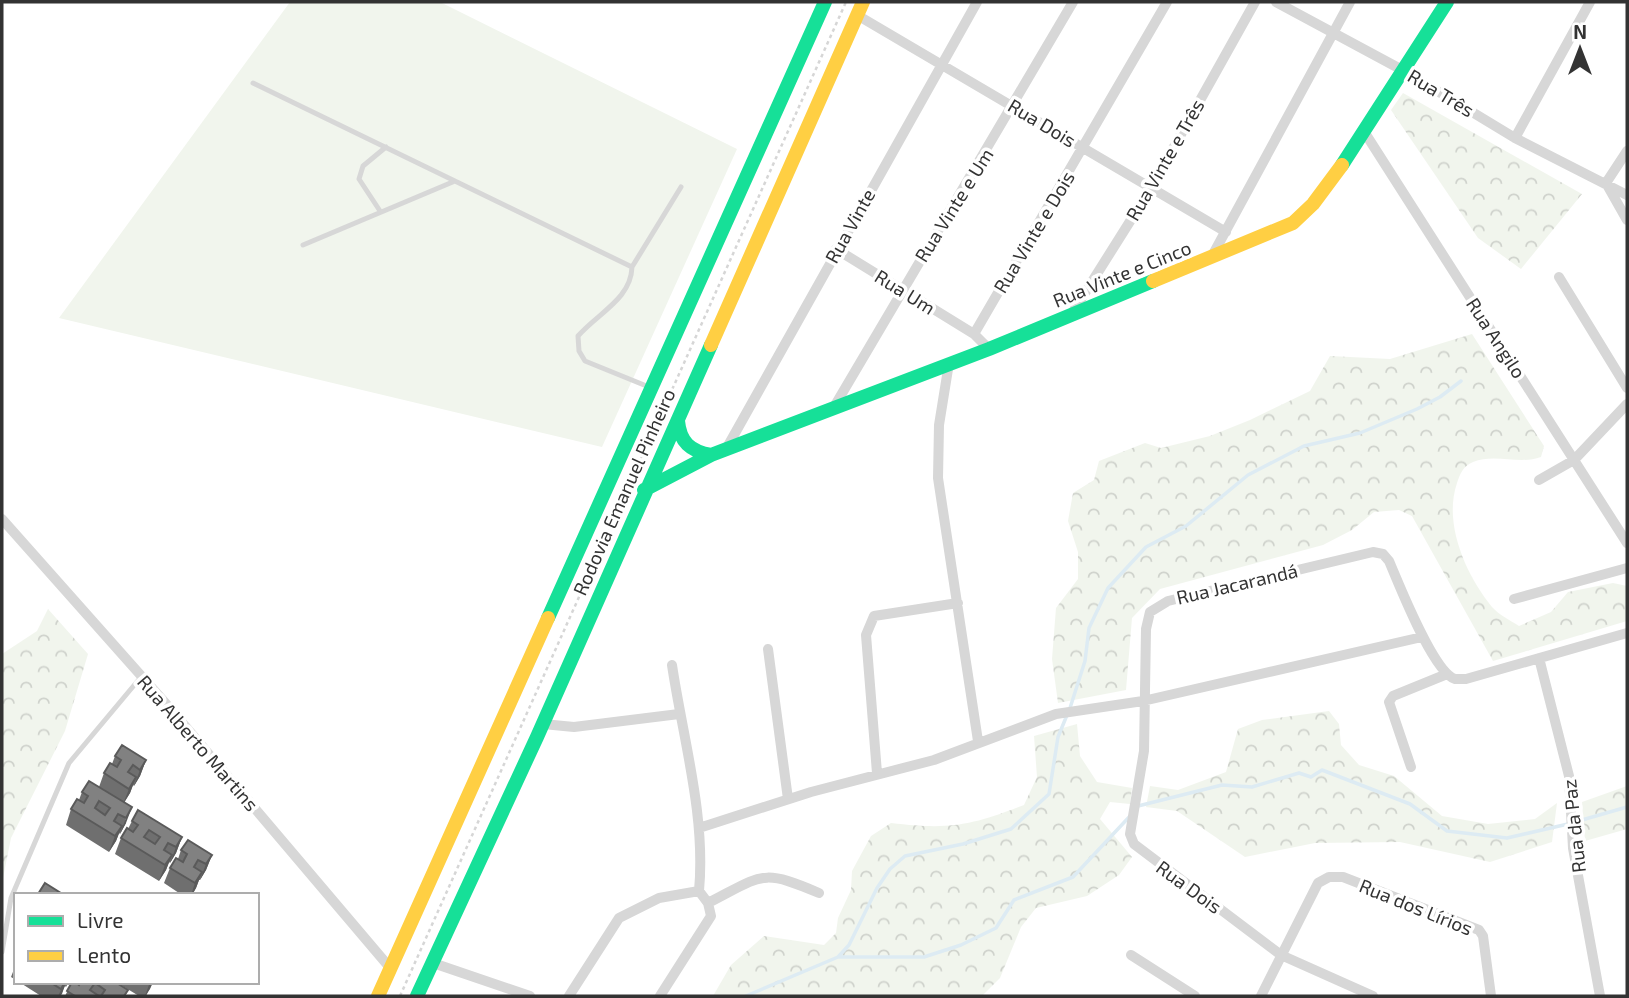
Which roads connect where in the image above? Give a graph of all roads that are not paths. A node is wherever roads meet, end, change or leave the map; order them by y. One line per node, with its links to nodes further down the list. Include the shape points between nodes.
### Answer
1 (825, 2): 39 (main road, Rodovia Emanuel Pinheiro)
2 (977, 2): 12 (street, Rua Vinte)
3 (1073, 2): 15 (street, Rua Vinte e Um)
4 (1167, 2): 19 (street, Rua Vinte e Dois)
5 (1255, 2): 24 (street, Rua Vinte e Três)
6 (1276, 2): 11 (street, Rua Três)
7 (1350, 2): 11 (street)
8 (1447, 2): 13 (main road, Rua Vinte e Cinco)
9 (1590, 2): 17 (street)
10 (860, 8): 12 (street, Rua Dois); 43 (main road, Rodovia Emanuel Pinheiro)
11 (1331, 33): 13 (street, Rua Três); 28 (street)
12 (940, 63): 15 (street, Rua Dois); 30 (street, Rua Vinte)
13 (1406, 72): 16 (main road, Rua Vinte e Cinco); 17 (street, Rua Três)
14 (253, 83): 18 (lane)
15 (1014, 107): 19 (street, Rua Dois); 34 (street, Rua Vinte e Um)
16 (1365, 133): 31 (main road, Rua Vinte e Cinco, via 1313,204 1293,223); 45 (street, Rua Angilo)
17 (1515, 138): 22 (street, Rua Três)
18 (386, 146): 21 (lane); 26 (lane, via 363,166 359,179)
19 (1084, 148): 24 (street, Rua Dois); 36 (street, Rua Vinte e Dois)
20 (1627, 152): 22 (street)
21 (456, 180): 26 (lane); 32 (lane)
22 (1606, 183): 25 (street, Rua Três); 27 (street)
23 (681, 187): 32 (lane)
24 (1151, 188): 28 (street, Rua Dois); 35 (street, Rua Vinte e Três)
25 (1627, 195)
26 (380, 211): 29 (lane)
27 (1627, 219)
28 (1226, 232): 31 (street)
29 (303, 245)
30 (836, 249): 34 (street, Rua Um); 44 (street, Rua Vinte)
31 (1211, 259): 35 (main road, Rua Vinte e Cinco)
32 (632, 267): 39 (lane, via 625,293 578,336 579,351 584,361)
33 (1559, 277): 40 (street)
34 (901, 290): 36 (street, Rua Um); 42 (street, Rua Vinte e Um)
35 (1070, 315): 37 (main road, Rua Vinte e Cinco)
36 (974, 334): 37 (street)
37 (989, 349): 38 (main road, Rua Vinte e Cinco)
38 (949, 363): 42 (main road, Rua Vinte e Cinco); 52 (street, via 939,425 938,478)
39 (652, 388): 75 (main road, Rodovia Emanuel Pinheiro)
40 (1627, 388)
41 (1627, 404): 45 (street)
42 (834, 407): 44 (main road, Rua Vinte e Cinco)
43 (678, 420): 44 (main road, via 679,437 686,447); 47 (main road, Rodovia Emanuel Pinheiro)
44 (718, 453): 47 (main road, Rua Vinte e Cinco)
45 (1574, 460): 46 (street); 49 (street, Rua Angilo)
46 (1539, 480)
47 (644, 490): 62 (main road, Rodovia Emanuel Pinheiro)
48 (2, 519): 59 (street, Rua Alberto Martins)
49 (1627, 543)
50 (1627, 568): 51 (street)
51 (1514, 599)
52 (958, 603): 63 (street); 65 (street, via 874,616 866,635)
53 (1627, 633): 56 (street)
54 (1422, 637): 58 (street); 60 (street); 60 (street, Rua Jacarandá, via 1389,561 1373,552 1168,601 1150,612)
55 (768, 649): 66 (street)
56 (1539, 658): 58 (street, via 1466,679); 85 (street, Rua da Paz, via 1569,776 1573,848)
57 (672, 665): 61 (street)
58 (1447, 674): 64 (street, via 1393,696 1390,702)
59 (141, 677): 71 (lane, via 68,763 11,898); 75 (street, Rua Alberto Martins)
60 (1143, 701): 63 (street, via 1056,714); 73 (street, Rua Dois, via 1143,751 1130,834 1134,844)
61 (679, 714): 62 (street, via 574,727); 67 (street)
62 (543, 724): 74 (main road, Rodovia Emanuel Pinheiro)
63 (978, 741): 65 (street, via 934,760)
64 (1411, 767)
65 (877, 773): 66 (street)
66 (788, 799): 67 (street)
67 (699, 828): 68 (street)
68 (699, 891): 70 (street); 79 (street, via 659,898 619,918)
69 (819, 893): 70 (street, via 767,875)
70 (708, 903): 80 (street, via 711,916)
71 (2, 952)
72 (1130, 955): 81 (street)
73 (1281, 956): 82 (street); 83 (street, Rua Dois); 84 (street, Rua dos Lírios, via 1318,883 1343,877 1479,930)
74 (433, 963): 77 (main road, Rodovia Emanuel Pinheiro); 78 (street)
75 (391, 969): 76 (main road, Rodovia Emanuel Pinheiro)
76 (378, 996)
77 (417, 996)
78 (530, 996)
79 (569, 996)
80 (660, 996)
81 (1195, 996)
82 (1261, 996)
83 (1373, 996)
84 (1491, 996)
85 (1600, 996)

